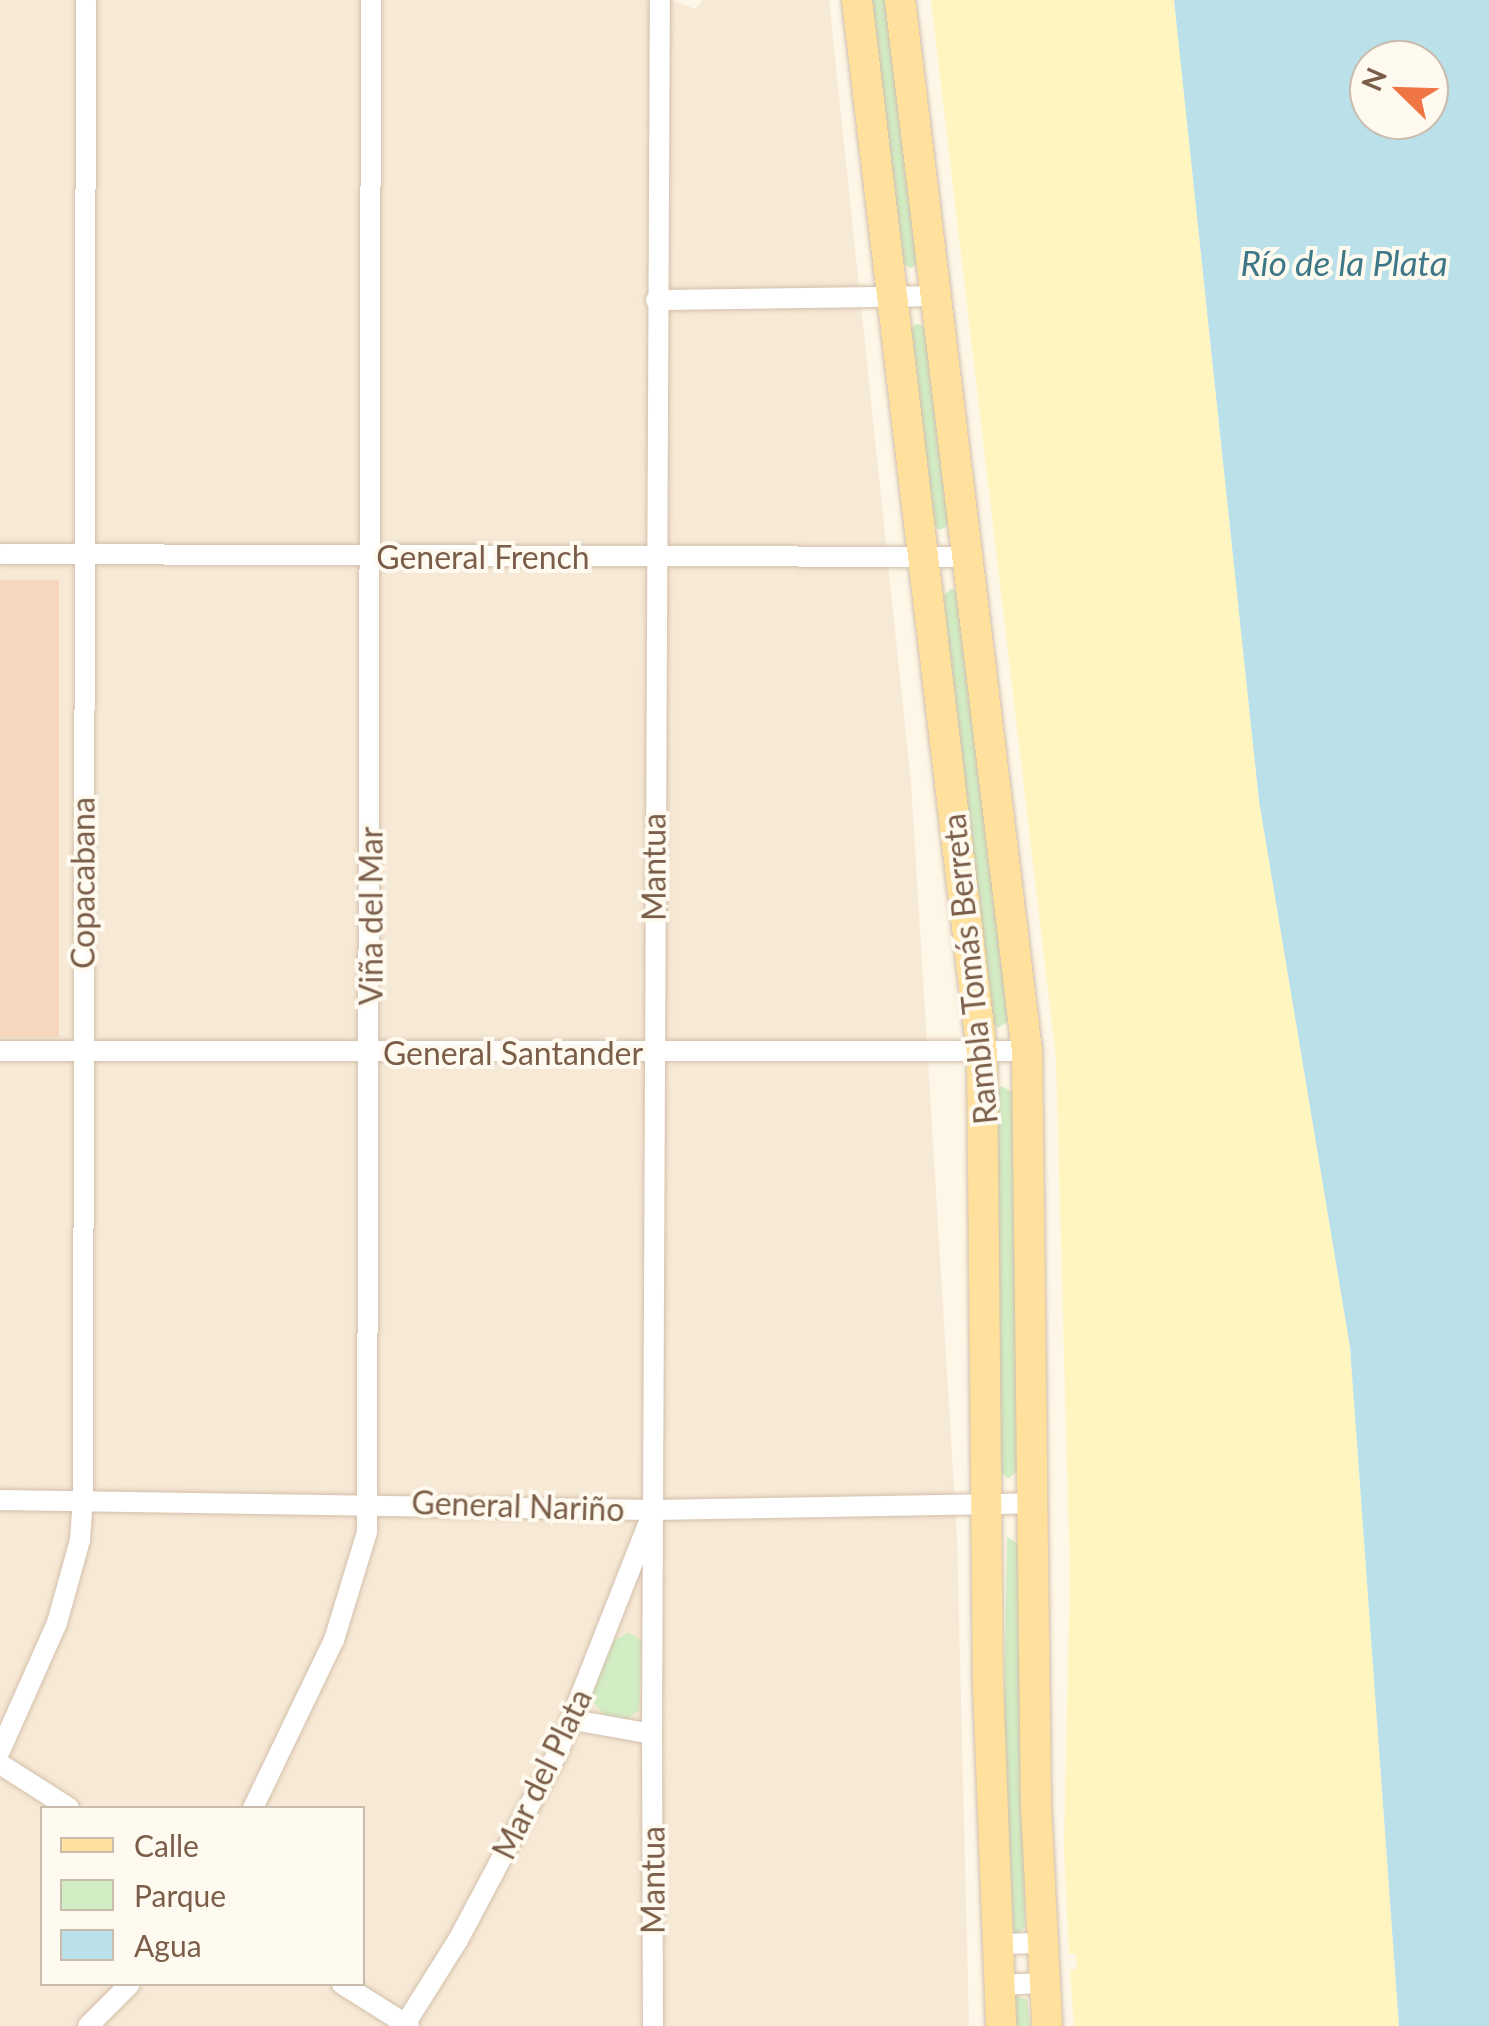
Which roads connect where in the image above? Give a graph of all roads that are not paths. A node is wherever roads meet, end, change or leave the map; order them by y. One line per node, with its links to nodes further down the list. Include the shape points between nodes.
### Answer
1 (86, 0): 10 (street, Copacabana)
2 (371, 0): 11 (street, Viña del Mar)
3 (660, 0): 8 (street, Mantua)
4 (857, 0): 7 (main road, Rambla Tomás Berreta)
5 (900, 0): 6 (main road, Rambla Tomás Berreta)
6 (936, 296): 7 (street); 12 (main road, Rambla Tomás Berreta)
7 (894, 297): 8 (street); 14 (main road, Rambla Tomás Berreta)
8 (656, 300): 13 (street, Mantua)
9 (0, 554): 10 (street, General French)
10 (86, 554): 11 (street, General French); 17 (street, Copacabana)
11 (370, 556): 13 (street, General French); 19 (street, Viña del Mar)
12 (966, 557): 14 (street, General French); 16 (main road, Rambla Tomás Berreta)
13 (656, 558): 14 (street, General French); 18 (street, Mantua)
14 (925, 558): 20 (main road, Rambla Tomás Berreta)
15 (0, 1051): 17 (street, General Santander)
16 (1027, 1051): 20 (street, General Santander); 25 (main road, Rambla Tomás Berreta)
17 (82, 1052): 19 (street, General Santander); 22 (street, Copacabana)
18 (656, 1052): 19 (street, General Santander); 20 (street, General Santander); 26 (street, Mantua)
19 (371, 1053): 23 (street, Viña del Mar)
20 (982, 1054): 24 (main road, Rambla Tomás Berreta)
21 (0, 1500): 22 (street, General Nariño)
22 (83, 1501): 23 (street, General Nariño); 29 (street, Copacabana, via 80,1540 57,1622)
23 (366, 1502): 26 (street, General Nariño); 32 (street, Viña del Mar, via 367,1532 334,1640)
24 (990, 1503): 25 (street, General Nariño); 26 (street, General Nariño); 34 (main road, Rambla Tomás Berreta)
25 (1036, 1503): 33 (main road, Rambla Tomás Berreta)
26 (654, 1510): 27 (street, Mar del Plata); 28 (street, Mantua)
27 (572, 1720): 28 (street); 39 (street, Mar del Plata, via 458,1940)
28 (652, 1734): 41 (street, Mantua)
29 (0, 1751)
30 (0, 1764): 31 (street)
31 (66, 1806)
32 (254, 1806)
33 (1041, 1943): 34 (street); 35 (main road, Rambla Tomás Berreta)
34 (997, 1944): 36 (main road, Rambla Tomás Berreta)
35 (1042, 1983): 36 (street); 43 (main road, Rambla Tomás Berreta)
36 (998, 1985): 42 (main road, Rambla Tomás Berreta)
37 (128, 1986): 40 (street)
38 (345, 1986): 39 (street)
39 (406, 2025)
40 (88, 2026)
41 (654, 2026)
42 (1000, 2026)
43 (1047, 2026)

